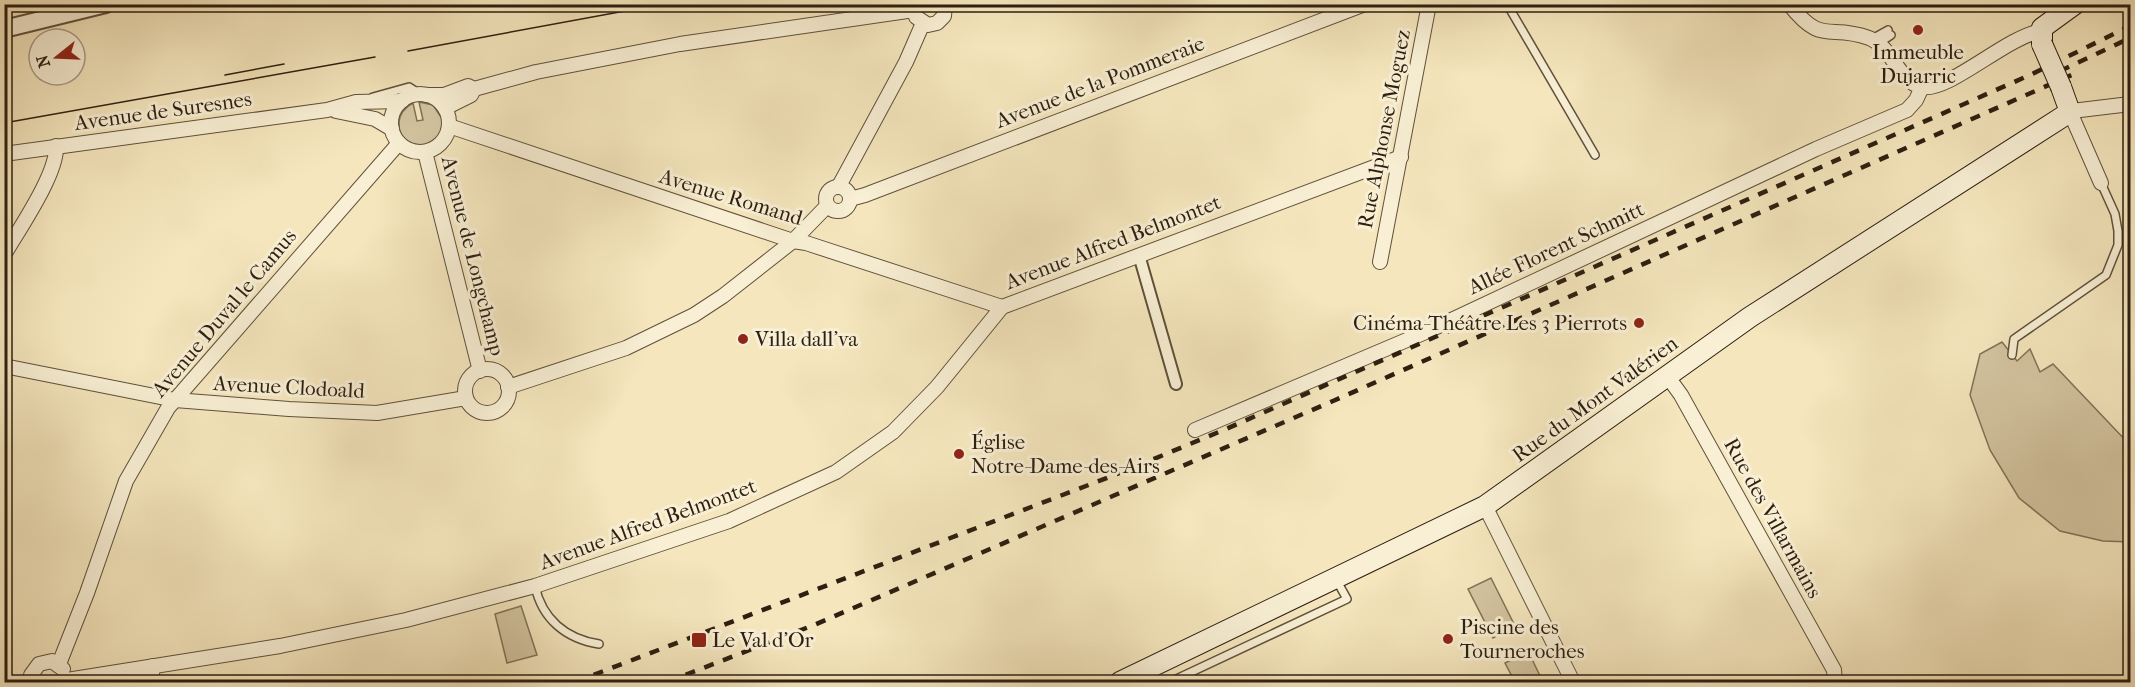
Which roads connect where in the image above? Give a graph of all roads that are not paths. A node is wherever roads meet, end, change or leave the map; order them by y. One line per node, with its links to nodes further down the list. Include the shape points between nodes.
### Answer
1 (106, 4): 10 (street)
2 (1365, 4): 33 (street, Avenue de la Pommeraie)
3 (1429, 4): 30 (street, Rue Alphonse Moguez)
4 (1508, 4): 29 (lane)
5 (1789, 4): 13 (street, via 1812,29)
6 (2075, 4): 12 (main road)
7 (950, 5): 9 (street, via 941,20)
8 (914, 7): 9 (street, via 916,18); 15 (street, via 680,44 536,72)
9 (923, 24): 32 (street)
10 (4, 29)
11 (1890, 32): 13 (lane)
12 (2042, 37): 14 (street, via 2025,34 1942,86); 22 (main road, bridge)
13 (1876, 41): 14 (street, via 1905,75)
14 (1922, 87): 48 (street, Allée Florent Schmitt, via 1907,110 1428,331)
15 (474, 89): 16 (street, via 468,86 444,95); 20 (street, via 462,101)
16 (423, 94): 17 (street); 18 (lane, Avenue de Suresnes, via 409,87); 20 (street, via 437,99)
17 (402, 101): 18 (street, Avenue de Suresnes); 24 (street, via 392,118)
18 (356, 102): 21 (street, Avenue de Suresnes)
19 (2130, 104): 22 (street)
20 (445, 108): 23 (street)
21 (327, 110): 24 (street, Avenue de Suresnes, via 375,119); 26 (street, Avenue de Suresnes)
22 (2071, 112): 31 (street); 43 (main road, Rue du Mont Valérien, via 1841,257)
23 (449, 126): 27 (street, via 441,143); 35 (street, Avenue Romand)
24 (392, 129): 25 (street)
25 (399, 143): 27 (street, via 415,152); 47 (street, Avenue Duval le Camus)
26 (56, 146): 28 (street, Avenue de Suresnes); 36 (street, via 51,172)
27 (425, 152): 42 (street, Avenue de Longchamp)
28 (4, 154)
29 (1595, 155)
30 (1401, 157): 37 (street, Avenue Alfred Belmontet); 38 (street, Rue Alphonse Moguez)
31 (2101, 183): 40 (lane, via 2118,231 2118,245 2106,275 2014,339)
32 (838, 186): 33 (street, via 845,189); 34 (street, via 826,194)
33 (850, 199): 34 (street, via 840,211)
34 (827, 206): 35 (street)
35 (793, 242): 39 (street, Avenue Romand); 45 (street, via 686,319 626,348)
36 (4, 255)
37 (1139, 255): 39 (street, Avenue Alfred Belmontet); 44 (street)
38 (1380, 262)
39 (1002, 307): 51 (street, Avenue Alfred Belmontet, via 937,387 892,432 836,472 729,521)
40 (2012, 355)
41 (4, 366): 47 (street, Avenue Clodoald)
42 (480, 371): 45 (street, via 502,376); 46 (street, via 466,384)
43 (1668, 377): 49 (main road, Rue du Mont Valérien); 56 (street, Rue des Villarmains)
44 (1176, 384)
45 (508, 387): 46 (street, via 503,406 491,413 474,409)
46 (466, 398): 47 (street, Avenue Clodoald, via 377,413)
47 (175, 400): 53 (street, Avenue Duval le Camus, via 126,481)
48 (1195, 430)
49 (1485, 506): 50 (main road, Rue du Mont Valérien); 62 (street)
50 (1336, 579): 55 (main road, Rue du Mont Valérien); 61 (lane, via 1347,599)
51 (535, 586): 52 (lane, via 538,602 557,627 583,642); 54 (street, Avenue Alfred Belmontet, via 406,620 280,646)
52 (599, 644)
53 (59, 664): 57 (street); 58 (street, via 39,664)
54 (153, 666): 57 (street, Avenue Alfred Belmontet); 59 (street)
55 (1154, 676): 60 (main road, Rue du Mont Valérien)
56 (1834, 676): 63 (street)
57 (67, 681)
58 (31, 682)
59 (151, 682)
60 (1120, 682)
61 (1170, 682)
62 (1572, 682)
63 (1849, 682)

